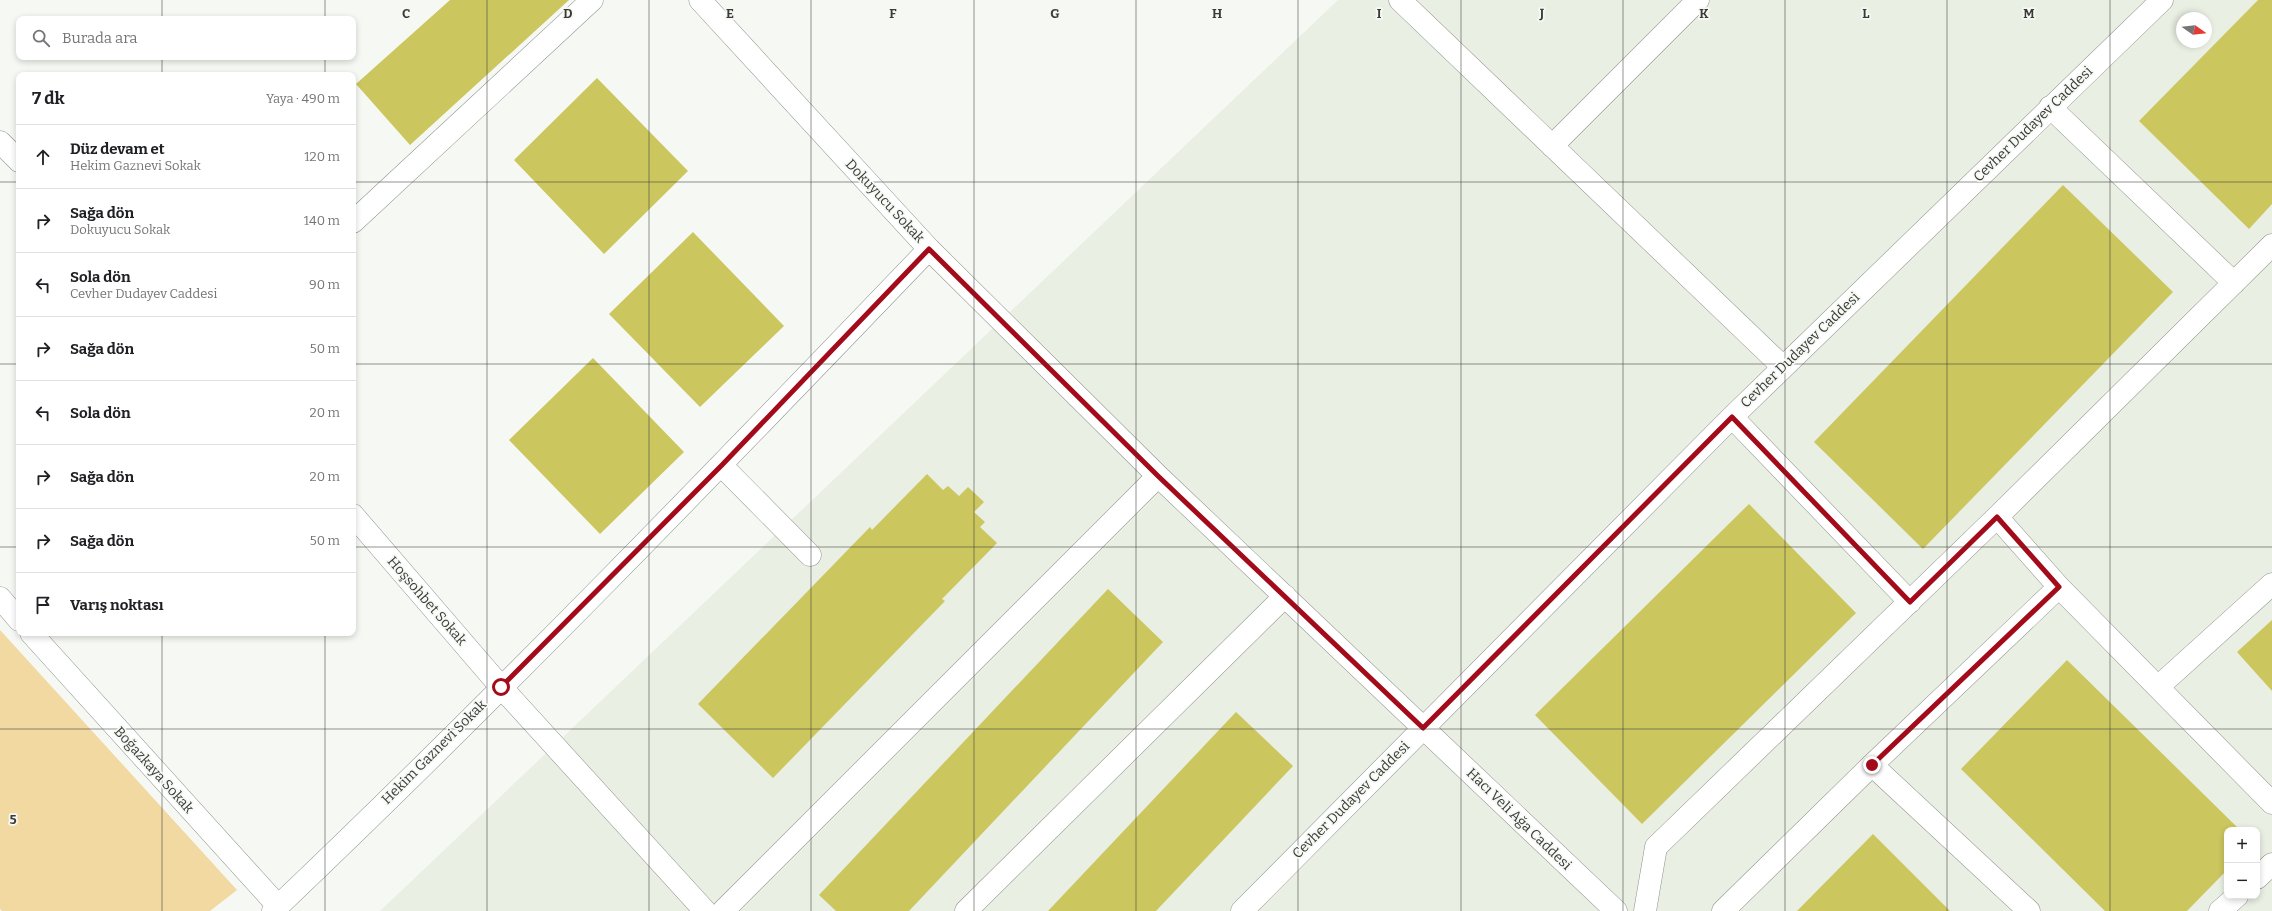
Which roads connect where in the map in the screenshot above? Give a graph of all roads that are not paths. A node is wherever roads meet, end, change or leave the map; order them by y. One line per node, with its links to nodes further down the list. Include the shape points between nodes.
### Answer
1 (592, 0): 10 (street)
2 (700, 0): 12 (street, Dokuyucu Sokak)
3 (1400, 0): 8 (street)
4 (1698, 0): 8 (street)
5 (2162, 0): 6 (street, Cevher Dudayev Caddesi)
6 (2050, 107): 13 (street); 14 (street, Cevher Dudayev Caddesi)
7 (0, 142): 9 (street)
8 (1552, 146): 14 (street)
9 (16, 158)
10 (356, 219)
11 (2272, 245): 13 (street)
12 (929, 249): 16 (street, Hekim Gaznevi Sokak); 17 (street, Dokuyucu Sokak)
13 (2234, 283): 18 (street)
14 (1783, 367): 15 (street, Cevher Dudayev Caddesi)
15 (1732, 417): 25 (street); 30 (street, Cevher Dudayev Caddesi)
16 (722, 465): 20 (street); 28 (street, Hekim Gaznevi Sokak)
17 (1158, 476): 23 (street, Dokuyucu Sokak); 38 (street)
18 (1997, 517): 22 (street); 25 (street)
19 (356, 518): 28 (street, Hoşsohbet Sokak)
20 (810, 555)
21 (2272, 584): 29 (street)
22 (2059, 587): 29 (street); 31 (street)
23 (1285, 596): 30 (street, Dokuyucu Sokak); 39 (street)
24 (0, 598): 26 (street)
25 (1910, 602): 42 (street, via 1656,847)
26 (16, 617)
27 (34, 636): 36 (street, Boğazkaya Sokak)
28 (501, 687): 36 (street, Hekim Gaznevi Sokak); 37 (street, Hoşsohbet Sokak)
29 (2158, 687): 32 (street)
30 (1423, 728): 40 (street, Cevher Dudayev Caddesi); 41 (street, Hacı Veli Ağa Caddesi)
31 (1872, 765): 43 (street); 44 (street)
32 (2272, 803)
33 (2272, 864): 34 (street)
34 (2260, 875)
35 (2234, 899): 45 (street)
36 (275, 909)
37 (705, 911)
38 (723, 911)
39 (966, 911)
40 (1242, 911)
41 (1616, 911)
42 (1645, 911)
43 (1723, 911)
44 (2029, 911)
45 (2220, 911)

